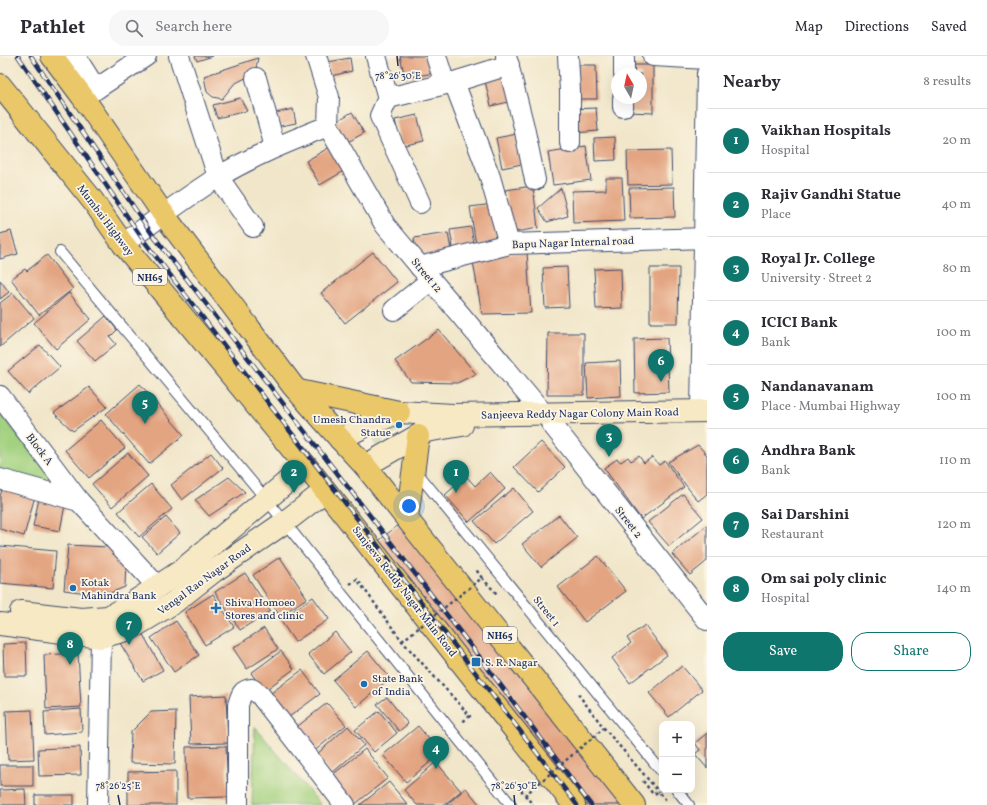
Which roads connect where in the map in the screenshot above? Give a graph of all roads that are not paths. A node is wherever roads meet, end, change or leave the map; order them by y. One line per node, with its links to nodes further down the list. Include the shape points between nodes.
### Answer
1 (52, 56): 18 (highway, NH65)
2 (75, 56): 18 (street)
3 (179, 56): 23 (street)
4 (316, 56): 20 (street, via 329,97)
5 (376, 56): 19 (street)
6 (436, 56): 16 (street)
7 (568, 56): 21 (street)
8 (624, 56): 13 (street)
9 (653, 56): 11 (street)
10 (141, 57): 18 (street)
11 (707, 59)
12 (508, 60): 16 (street); 24 (street)
13 (624, 68)
14 (707, 74): 28 (street)
15 (256, 78): 22 (street)
16 (450, 83): 19 (street); 30 (street, via 490,177)
17 (0, 84): 29 (highway, Mumbai Highway / NH65, via 93,201)
18 (89, 92): 26 (highway, NH65)
19 (388, 98): 25 (street, via 380,116)
20 (328, 126): 22 (street); 32 (street, Street 12, via 382,220)
21 (570, 143)
22 (274, 147): 23 (street)
23 (218, 177): 26 (street); 27 (street)
24 (535, 180)
25 (420, 203)
26 (164, 215): 29 (street); 34 (highway, NH65)
27 (253, 227)
28 (706, 238): 30 (street, Bapu Nagar Internal road); 36 (street)
29 (123, 244): 40 (highway, Mumbai Highway / NH65)
30 (509, 244): 32 (street, Bapu Nagar Internal road)
31 (60, 252): 45 (lane)
32 (426, 274): 33 (street); 37 (street, Street 12)
33 (394, 310)
34 (299, 391): 38 (highway); 39 (highway, NH65)
35 (0, 396): 46 (street, Block A)
36 (704, 412): 37 (main road, Sanjeeva Reddy Nagar Colony Main Road)
37 (547, 418): 38 (main road, Sanjeeva Reddy Nagar Colony Main Road, via 454,425); 38 (main road, Sanjeeva Reddy Nagar Colony Main Road, via 453,415); 51 (street, Street 2)
38 (415, 423): 39 (main road, via 364,426); 41 (main road, Sanjeeva Reddy Nagar Colony Main Road); 42 (highway)
39 (340, 439): 41 (highway, NH65)
40 (306, 466): 44 (highway, NH65); 45 (main road, Vengal Rao Nagar Road)
41 (365, 466): 47 (highway, NH65)
42 (413, 466): 47 (highway); 54 (lane, Street 1)
43 (0, 479): 46 (street)
44 (325, 491): 48 (main road, Vengal Rao Nagar Road); 60 (highway, Sanjeeva Reddy Nagar Main Road / NH65)
45 (266, 499): 48 (lane); 49 (main road, Vengal Rao Nagar Road, via 181,571)
46 (79, 501): 49 (street, Block A)
47 (407, 519): 61 (highway, NH65)
48 (285, 522): 53 (main road, Vengal Rao Nagar Road, via 173,603 130,629); 59 (lane)
49 (157, 586): 50 (main road, Vengal Rao Nagar Road, via 108,617 81,619)
50 (0, 609)
51 (707, 620)
52 (0, 624): 53 (main road, Vengal Rao Nagar Road)
53 (101, 637): 56 (street)
54 (659, 768)
55 (679, 793): 62 (lane)
56 (98, 805)
57 (238, 805): 58 (street, via 238,705 246,689 252,689 260,695)
58 (345, 805)
59 (511, 805)
60 (574, 805)
61 (634, 805)
62 (689, 805)

